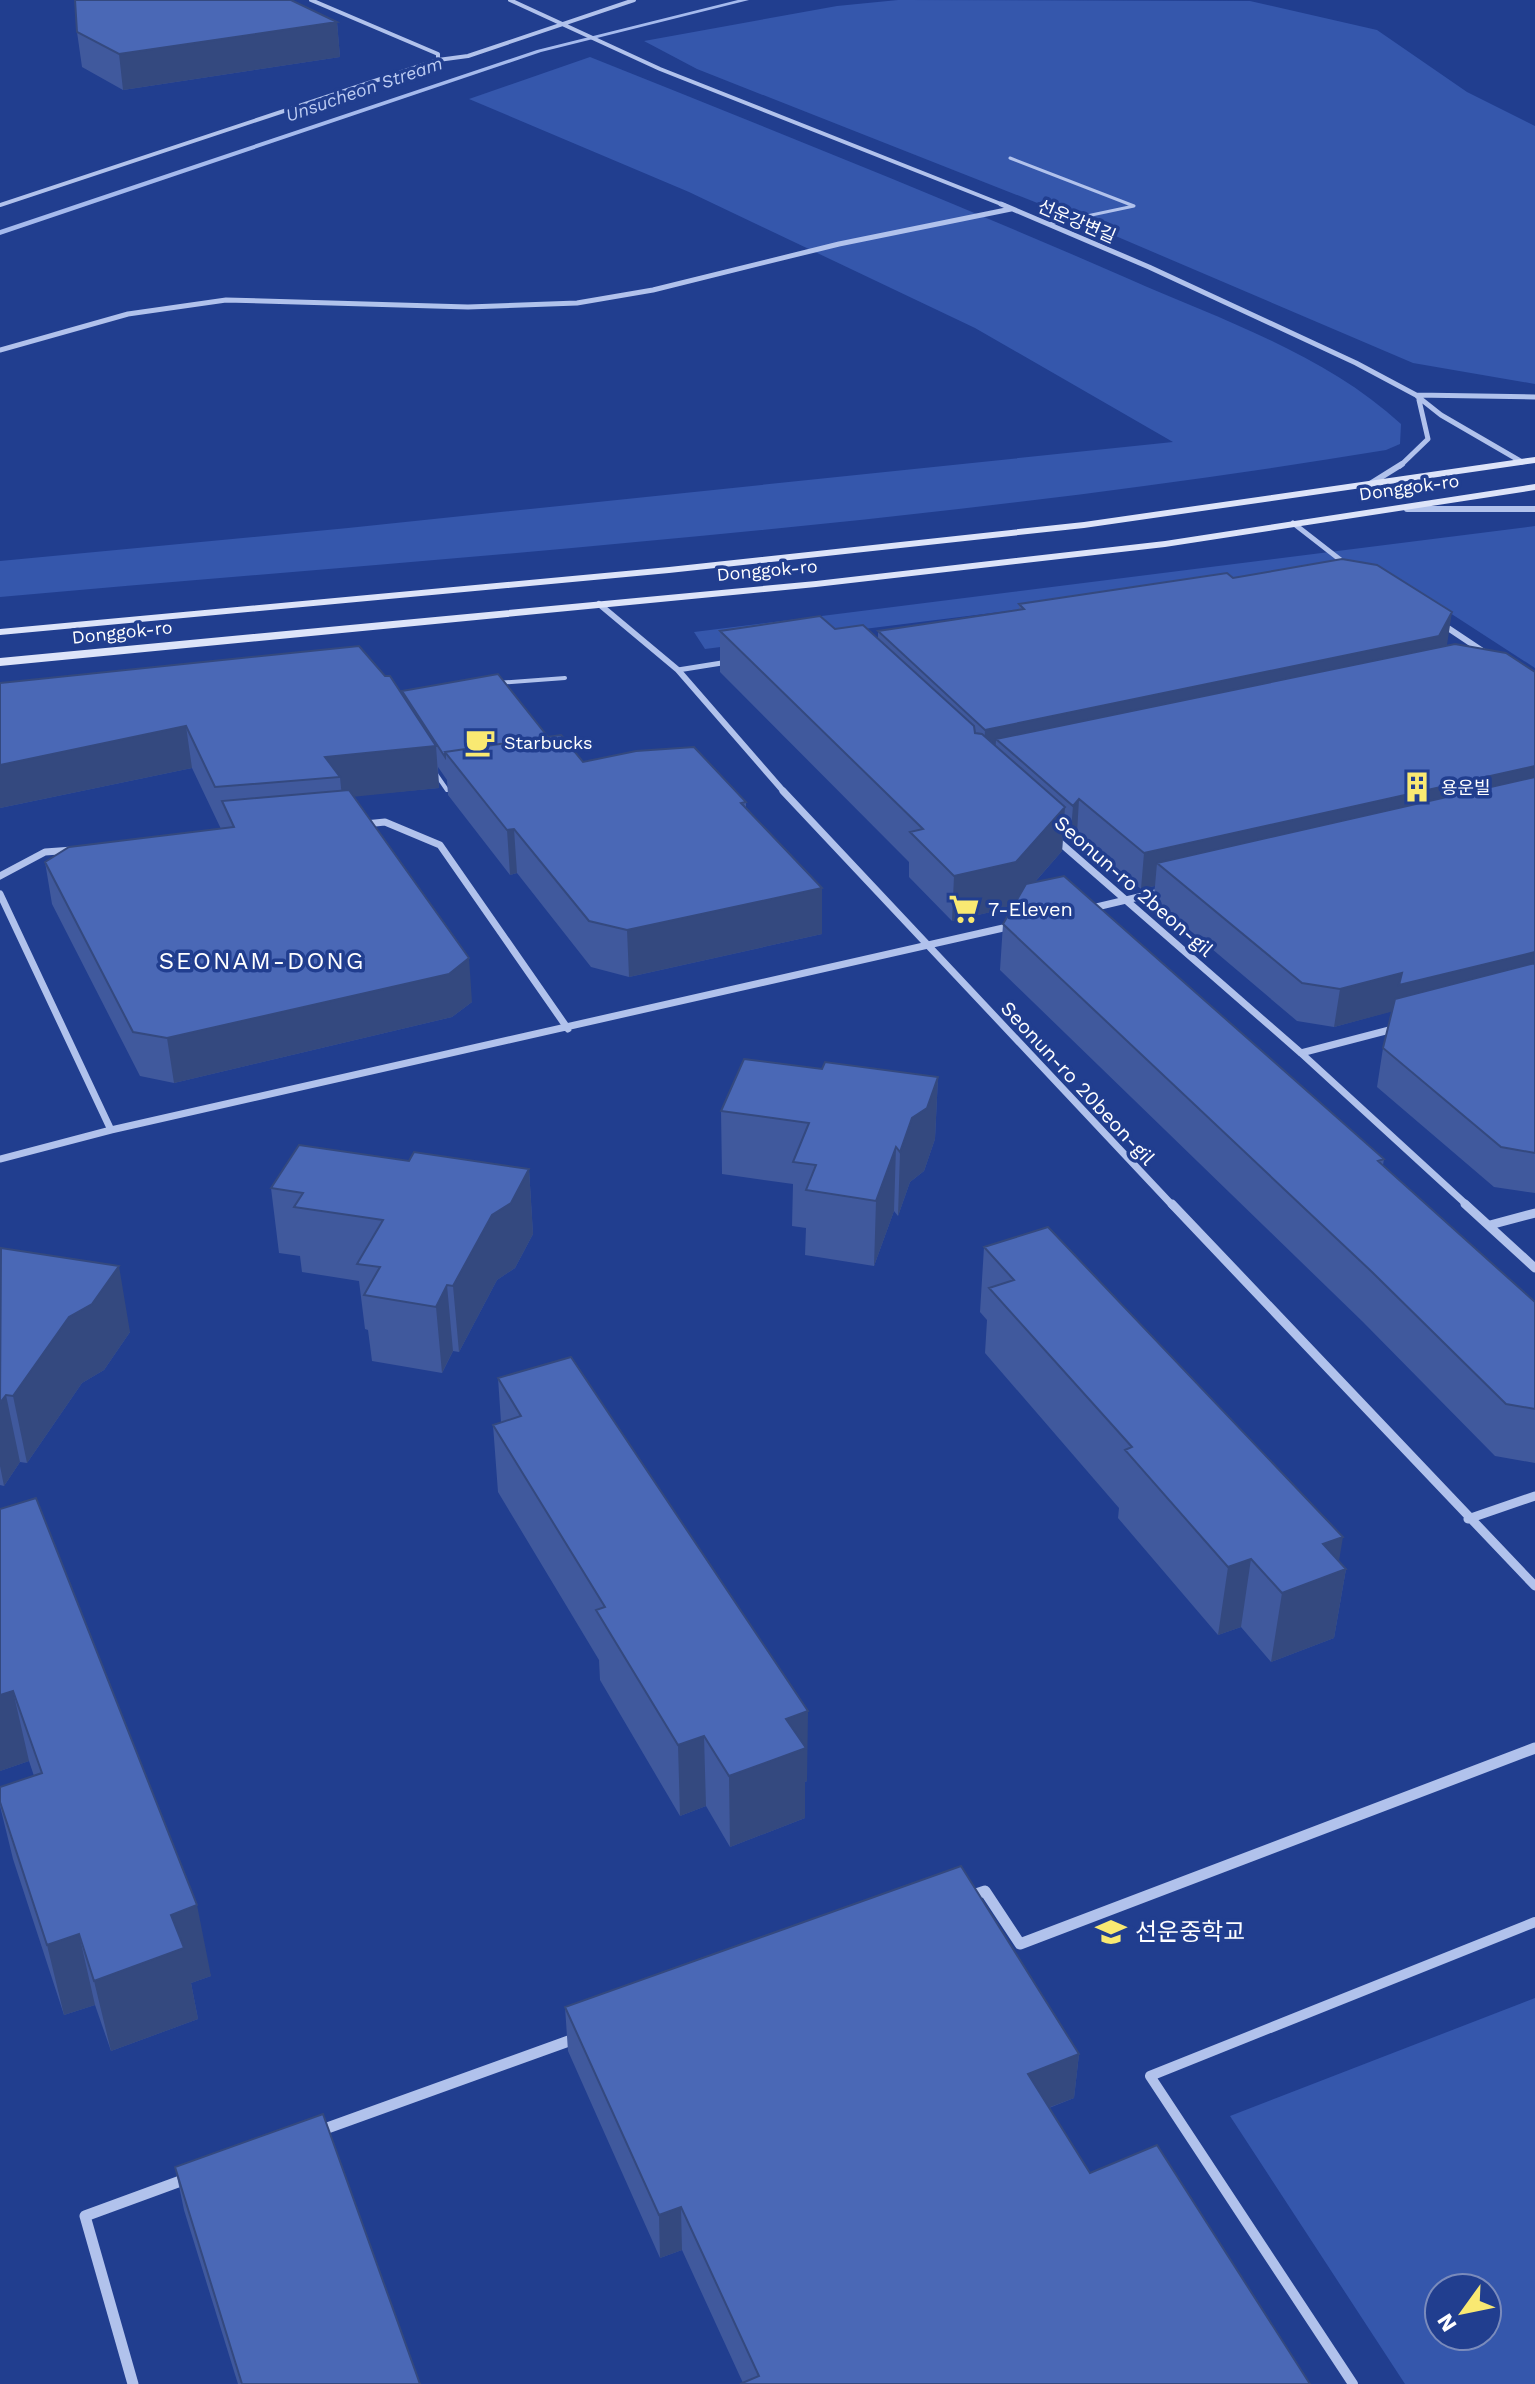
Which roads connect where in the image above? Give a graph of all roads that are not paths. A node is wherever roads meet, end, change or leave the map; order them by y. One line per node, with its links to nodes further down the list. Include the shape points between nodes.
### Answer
1 (311, 0): 5 (street, via 438,54)
2 (510, 0): 4 (street, 선운강변길)
3 (634, 0): 4 (street)
4 (568, 25): 5 (street); 8 (street, 선운강변길, via 730,98)
5 (438, 60): 7 (street)
6 (1010, 158): 9 (lane, via 1134,206)
7 (0, 205)
8 (1012, 209): 9 (street, 선운강변길); 10 (street, via 839,244 716,279 625,297 524,307 201,302 85,323)
9 (1049, 224): 11 (street, 선운강변길)
10 (0, 350)
11 (1416, 395): 12 (street, 선운강변길); 14 (street); 15 (street, via 1428,439 1400,466)
12 (1535, 397)
13 (1535, 460): 14 (main road, Donggok-ro)
14 (1522, 462): 15 (main road, Donggok-ro)
15 (1369, 484): 23 (main road, Donggok-ro, via 1084,525 684,569)
16 (1535, 487): 18 (main road, Donggok-ro)
17 (1535, 509): 18 (street, via 1484,511 1451,505)
18 (1354, 513): 19 (main road, Donggok-ro)
19 (1293, 523): 20 (street); 21 (main road, Donggok-ro, via 1102,551)
20 (1349, 568)
21 (599, 604): 26 (main road, Donggok-ro); 27 (street, Seonun-ro 20beon-gil)
22 (1432, 618): 25 (street)
23 (0, 632)
24 (736, 660): 27 (street)
25 (1497, 661)
26 (0, 662)
27 (678, 670): 41 (street, Seonun-ro 20beon-gil)
28 (565, 678): 29 (lane)
29 (491, 683)
30 (431, 767): 31 (lane, via 447,790)
31 (462, 787)
32 (354, 825): 43 (street, via 385,822 440,845)
33 (1045, 830): 38 (street, Seonun-ro 2beon-gil)
34 (76, 849): 35 (street, via 45,852)
35 (0, 876)
36 (1178, 888): 38 (street)
37 (0, 894): 45 (street)
38 (1125, 900): 39 (street); 44 (street, Seonun-ro 2beon-gil)
39 (1083, 910)
40 (1026, 923): 41 (street)
41 (926, 946): 43 (street); 51 (street, Seonun-ro 20beon-gil)
42 (1403, 1027): 44 (street)
43 (568, 1029): 45 (street)
44 (1301, 1053): 48 (street, Seonun-ro 2beon-gil)
45 (111, 1130): 46 (street)
46 (0, 1159)
47 (1535, 1213): 48 (street)
48 (1490, 1225): 49 (street, Seonun-ro 2beon-gil)
49 (1535, 1268)
50 (1535, 1496): 51 (street)
51 (1468, 1519): 52 (street, Seonun-ro 20beon-gil)
52 (1535, 1586)
53 (1535, 1748): 54 (street, via 1020,1944 985,1891)
54 (955, 1901)
55 (1535, 1922): 60 (street, via 1150,2076)
56 (595, 2031): 57 (street)
57 (310, 2134)
58 (205, 2172): 59 (street, via 85,2216)
59 (133, 2384)
60 (1353, 2384)

